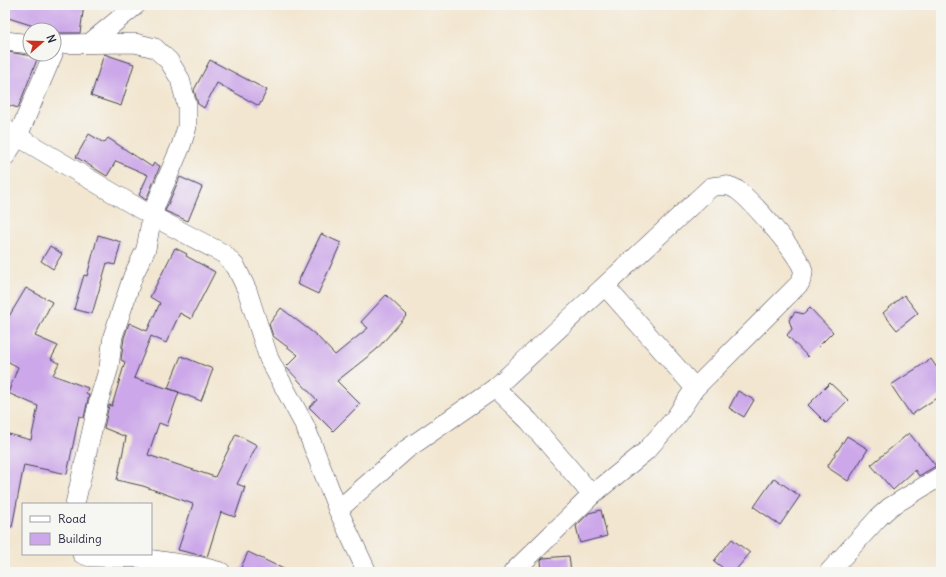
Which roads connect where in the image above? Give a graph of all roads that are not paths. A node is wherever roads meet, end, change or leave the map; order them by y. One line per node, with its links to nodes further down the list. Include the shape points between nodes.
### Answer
1 (136, 5): 3 (street)
2 (5, 41): 4 (street)
3 (91, 42): 5 (street); 9 (street, via 135,43 155,48 169,61 180,78 187,106 187,127)
4 (22, 43)
5 (62, 47)
6 (47, 62): 7 (street)
7 (11, 134): 8 (street); 9 (street)
8 (5, 157)
9 (152, 216): 15 (street, via 146,249 114,336 109,367); 16 (street, via 224,254 236,267 247,290 269,359 305,426)
10 (605, 286): 11 (street); 12 (street); 12 (street, via 711,187 726,185 738,190 758,209 799,260 803,270 800,283)
11 (495, 388): 14 (street, via 529,421); 16 (street, via 407,449)
12 (695, 388): 14 (street, via 675,418 646,451)
13 (941, 476): 21 (street, via 890,507)
14 (592, 495): 18 (street)
15 (75, 503)
16 (338, 510): 20 (street)
17 (87, 555): 19 (street, via 140,558)
18 (515, 571)
19 (221, 572)
20 (367, 572)
21 (829, 572)

